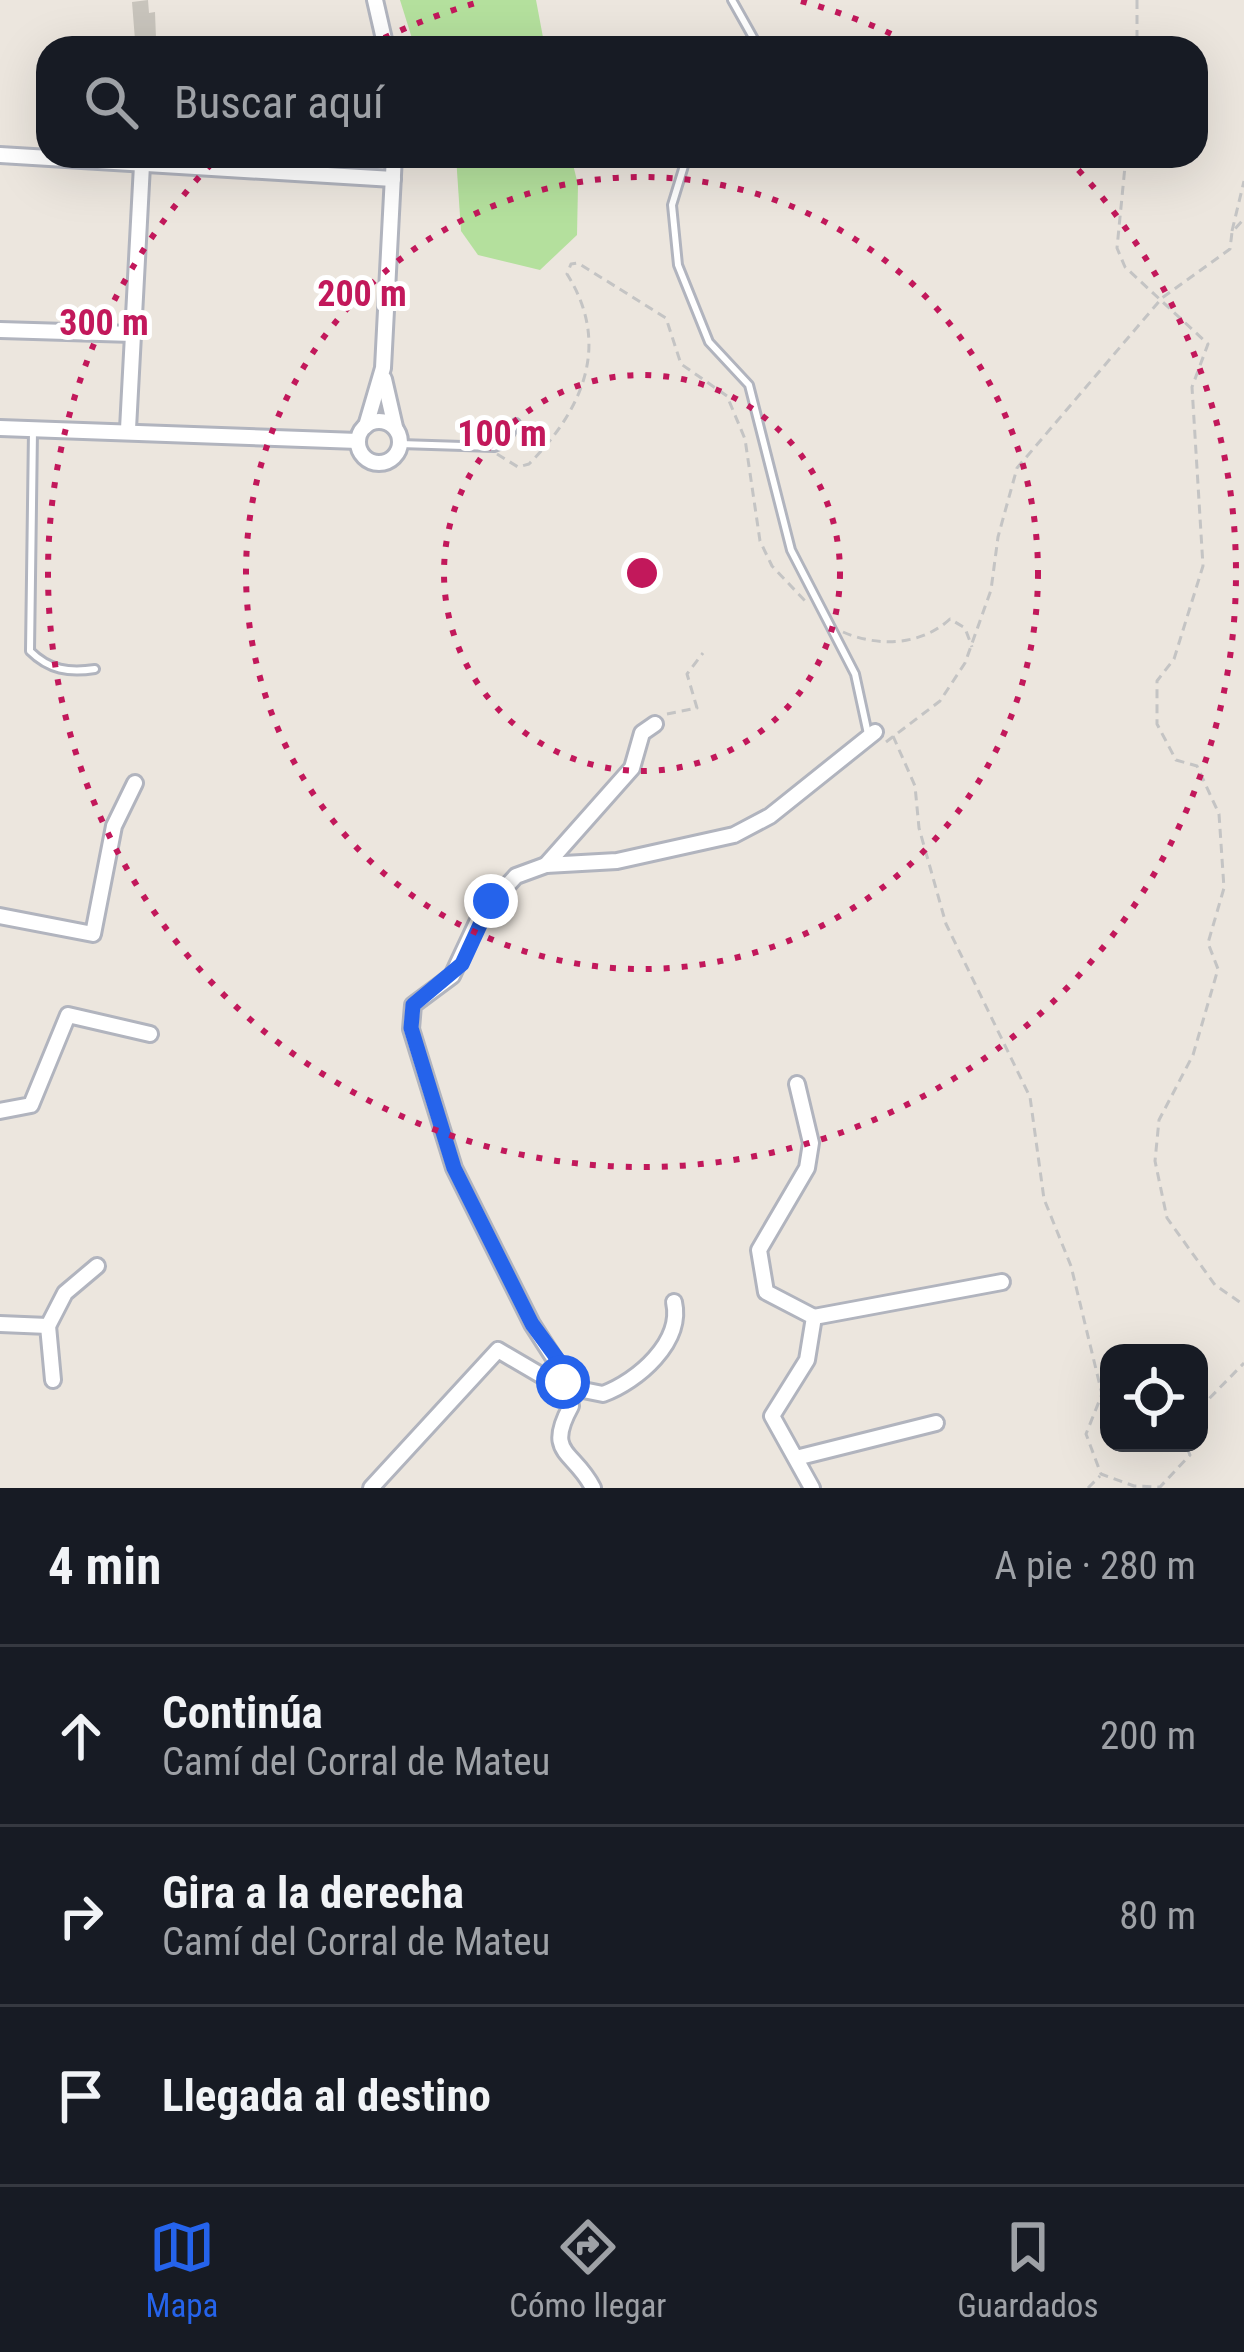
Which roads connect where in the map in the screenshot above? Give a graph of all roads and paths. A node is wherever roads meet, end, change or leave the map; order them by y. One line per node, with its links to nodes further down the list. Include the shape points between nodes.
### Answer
1 (374, 0): 4 (street)
2 (732, 0): 5 (lane)
3 (1137, 0): 6 (path)
4 (383, 36)
5 (752, 36)
6 (1137, 36)
7 (0, 155): 8 (street)
8 (36, 157)
9 (142, 168): 20 (street)
10 (214, 168): 14 (street)
11 (393, 168): 14 (street)
12 (683, 168): 31 (lane, via 672,205 678,265 709,342 749,385 790,550)
13 (1125, 168): 18 (path, via 1117,248 1125,267)
14 (393, 178): 21 (street)
15 (1244, 181): 17 (path)
16 (1244, 219): 17 (path)
17 (1232, 232): 18 (path, via 1230,249)
18 (1162, 298): 32 (path, via 1013,475); 47 (path, via 1208,344 1192,388 1203,566 1174,659 1157,681 1157,724 1176,760 1197,766 1219,814 1225,888 1208,943 1217,969 1192,1055 1159,1120 1156,1161 1179,1238 1215,1285)
19 (0, 330): 20 (street)
20 (133, 334): 25 (street)
21 (383, 368): 23 (street); 27 (street)
22 (516, 423): 29 (lane)
23 (366, 426): 27 (street, via 379,421); 28 (street)
24 (0, 428): 26 (street)
25 (128, 429): 26 (street); 28 (street)
26 (33, 430): 34 (lane, via 30,651 71,673)
27 (398, 437): 28 (street, via 394,457 382,464 362,455); 29 (lane)
28 (358, 441)
29 (494, 447): 30 (path, via 518,467 529,464 581,385 593,337 589,309 568,274 578,263 666,318 681,364 727,396 746,439 760,541)
30 (811, 608)
31 (834, 628): 32 (path, via 869,643 906,641 950,619 965,628); 37 (lane, via 864,699)
32 (972, 647): 36 (path, via 940,701)
33 (703, 653): 35 (path, via 687,674 697,708 660,715)
34 (95, 669)
35 (651, 725): 39 (street, via 632,768)
36 (893, 736): 37 (path, via 880,746); 58 (path, via 915,786 946,924 1030,1097 1044,1198 1071,1266 1102,1394 1086,1434)
37 (868, 740): 39 (street, via 734,835 617,861)
38 (135, 783): 40 (street, via 113,826 93,934)
39 (546, 866): 53 (street, via 516,877 491,901 462,964 413,1005 411,1028 454,1168)
40 (0, 916)
41 (150, 1034): 43 (street, via 75,1012 31,1106)
42 (796, 1084): 48 (street, via 812,1143 807,1168 759,1250 766,1292)
43 (0, 1111)
44 (97, 1266): 50 (street, via 65,1293)
45 (1002, 1282): 48 (street)
46 (674, 1302): 53 (street, via 673,1335 631,1378 603,1394)
47 (1244, 1305)
48 (814, 1317): 57 (street, via 806,1360 772,1416)
49 (0, 1324): 50 (street)
50 (48, 1326): 52 (street)
51 (1244, 1363): 54 (path)
52 (53, 1380)
53 (566, 1384): 59 (street, via 498,1350); 60 (street, via 572,1406 558,1434 562,1452)
54 (1208, 1400)
55 (936, 1423): 57 (street)
56 (1188, 1452): 58 (path, via 1160,1486)
57 (796, 1458): 61 (street)
58 (1101, 1474): 62 (path)
59 (371, 1488)
60 (593, 1488)
61 (812, 1488)
62 (1088, 1488)

